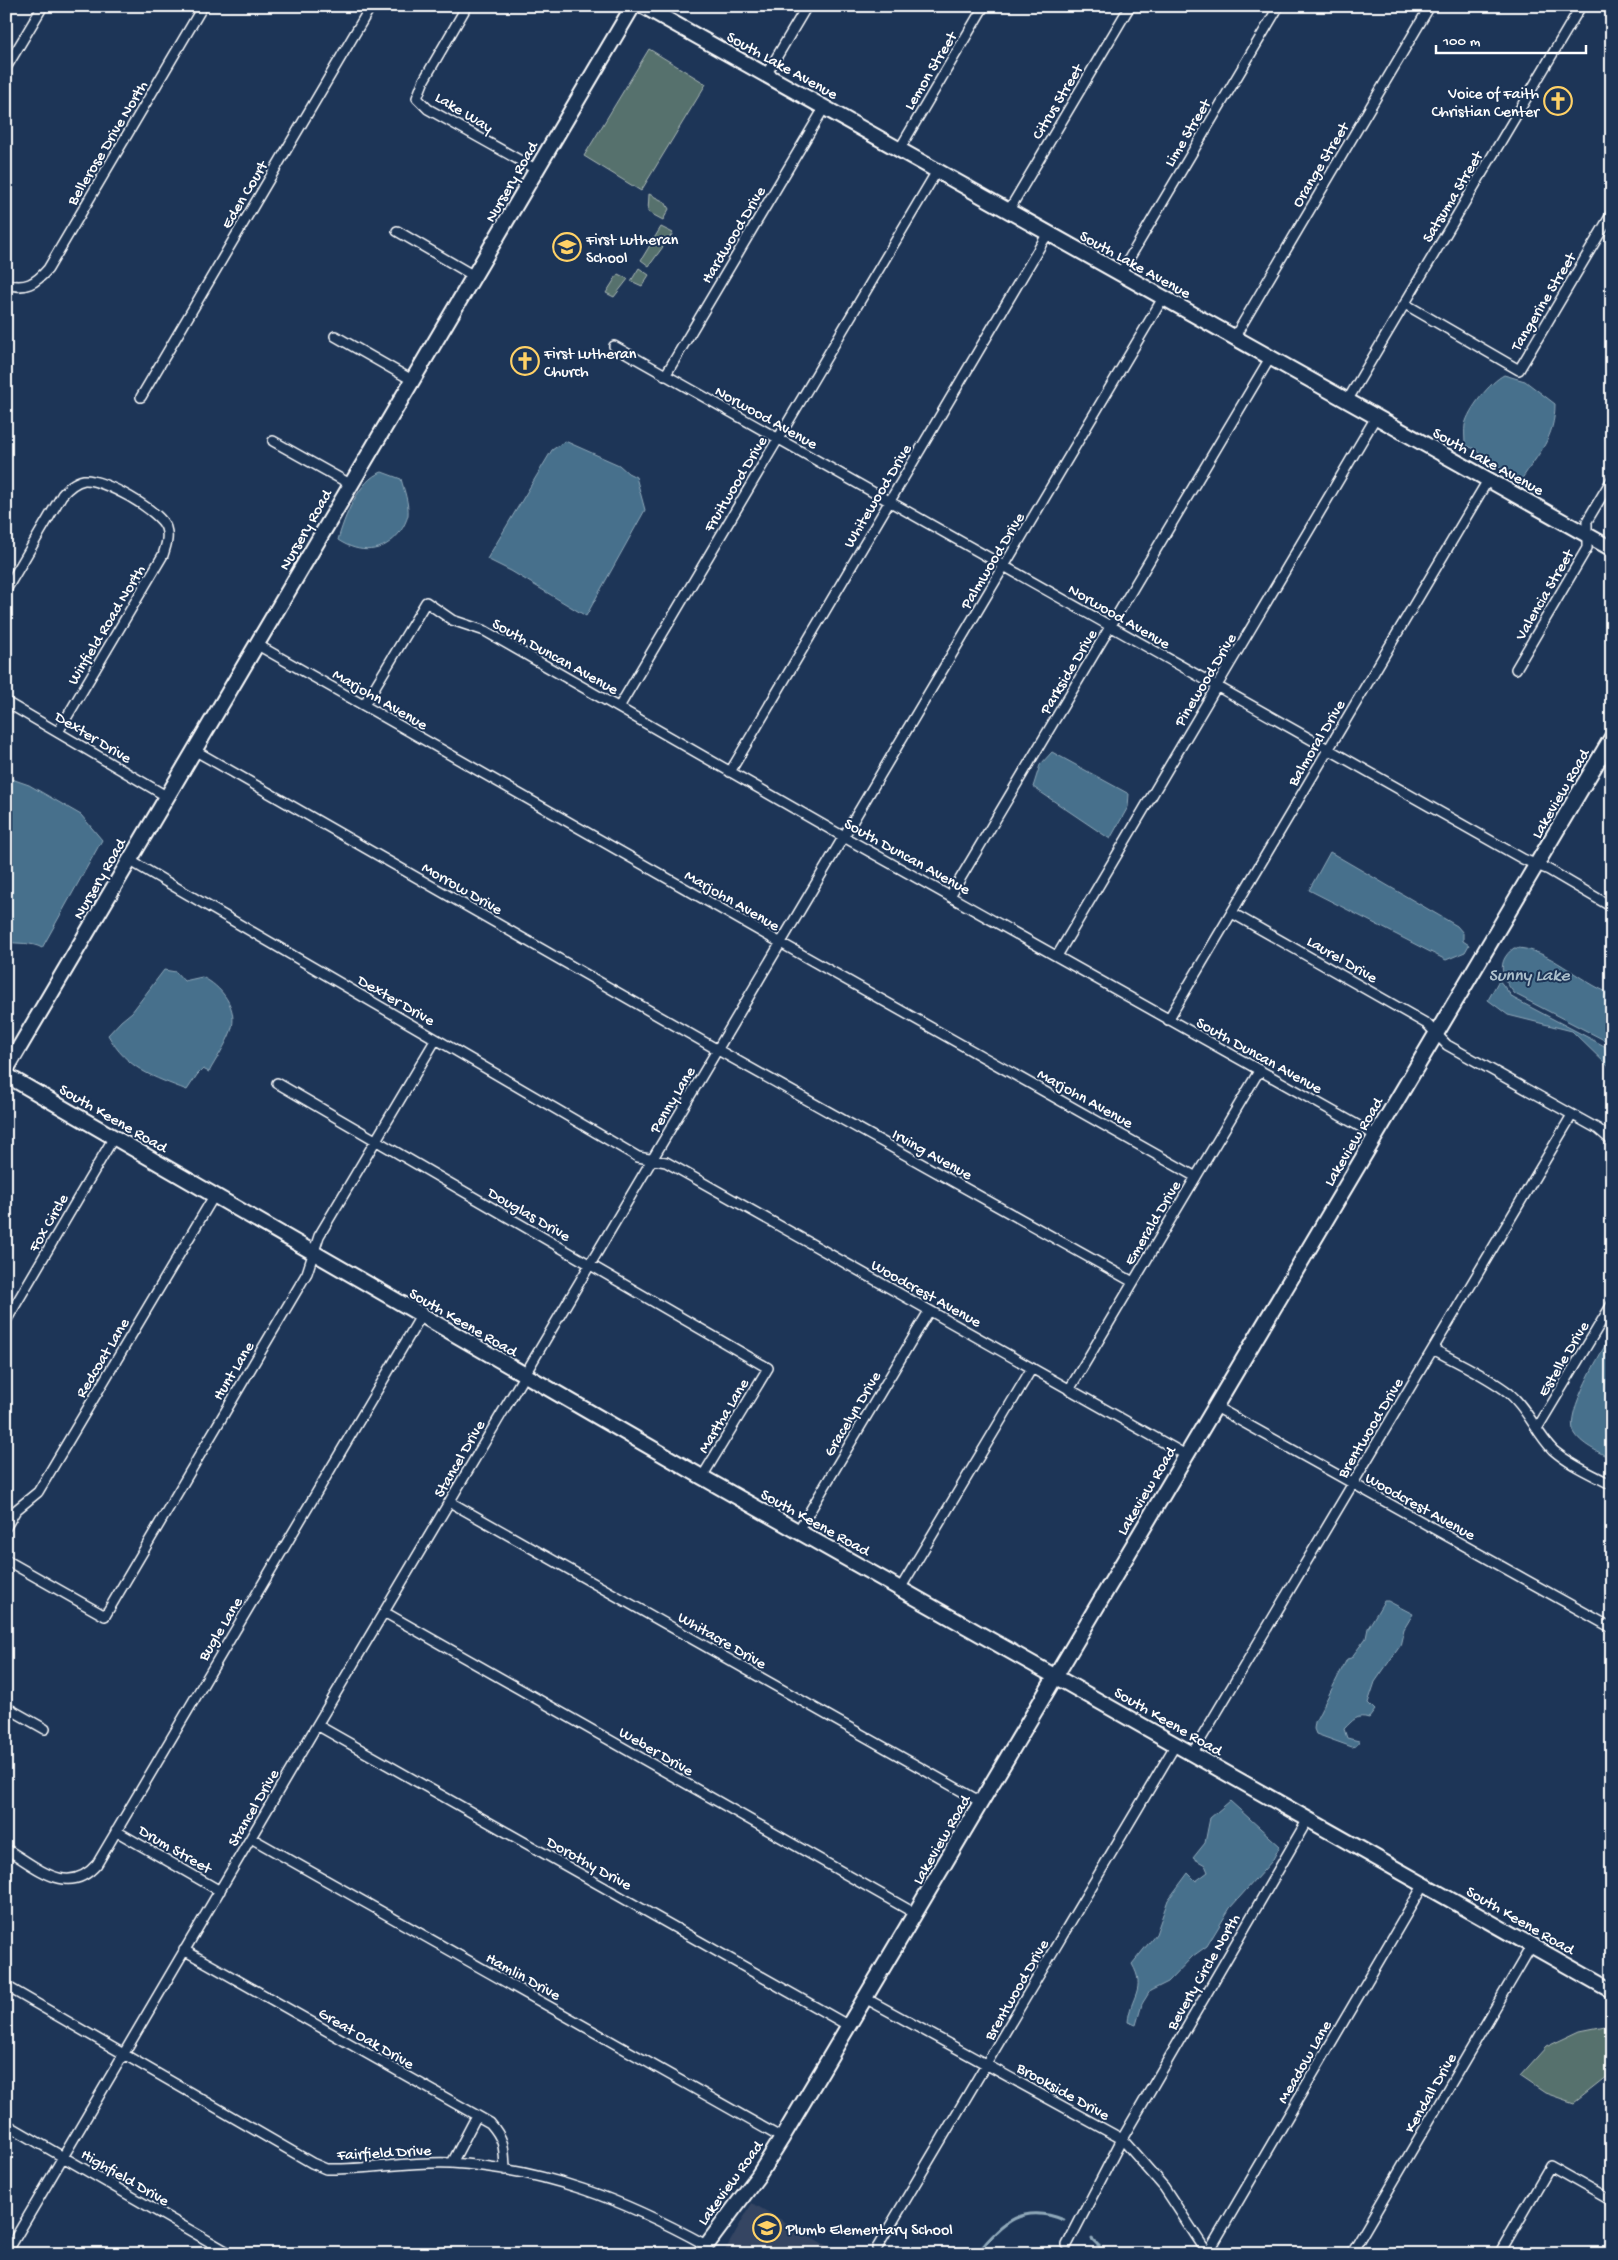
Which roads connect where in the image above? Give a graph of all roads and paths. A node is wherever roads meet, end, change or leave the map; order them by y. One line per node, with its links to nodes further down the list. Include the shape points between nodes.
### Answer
1 (43, 6): 13 (street)
2 (204, 6): 25 (street, Bellerose Drive North, via 48,269 27,286)
3 (371, 6): 34 (street, Eden Court)
4 (467, 6): 17 (street, Lake Way, via 417,98 428,109)
5 (632, 6): 17 (street, Nursery Road)
6 (643, 6): 14 (street, South Lake Avenue)
7 (807, 6): 14 (street)
8 (984, 6): 16 (street, Lemon Street)
9 (1130, 6): 19 (street, Citrus Street)
10 (1279, 6): 23 (street, Lime Street)
11 (1430, 6): 29 (street, Orange Street)
12 (1580, 6): 27 (street, Satsuma Street)
13 (6, 68)
14 (766, 75): 15 (street, South Lake Avenue)
15 (824, 108): 16 (street, South Lake Avenue); 32 (street, Hardwood Drive)
16 (899, 150): 18 (street, South Lake Avenue)
17 (536, 170): 24 (street, Nursery Road)
18 (936, 171): 19 (street, South Lake Avenue); 37 (street, Fruitwood Drive)
19 (1009, 210): 22 (street, South Lake Avenue)
20 (1612, 213): 27 (street, Tangerine Street, via 1519,370)
21 (397, 231): 24 (street)
22 (1048, 233): 23 (street, South Lake Avenue); 42 (street, Whitewood Drive)
23 (1120, 274): 26 (street, South Lake Avenue)
24 (474, 276): 33 (street, Nursery Road)
25 (6, 284)
26 (1163, 298): 29 (street, South Lake Avenue); 45 (street, Palmwood Drive)
27 (1405, 304): 35 (street, Satsuma Street)
28 (335, 336): 33 (street)
29 (1234, 338): 31 (street, South Lake Avenue)
30 (614, 346): 32 (street, Norwood Avenue)
31 (1270, 358): 35 (street, South Lake Avenue); 47 (street, Parkside Drive)
32 (665, 376): 37 (street, Norwood Avenue)
33 (412, 380): 41 (street, Nursery Road)
34 (141, 397)
35 (1347, 401): 36 (street, South Lake Avenue)
36 (1376, 417): 40 (street, South Lake Avenue); 50 (street, Pinewood Drive)
37 (778, 439): 42 (street, Norwood Avenue); 53 (street, Fruitwood Drive)
38 (273, 441): 41 (street)
39 (1612, 479): 43 (street, Valencia Street, via 1587,521)
40 (1488, 480): 43 (street, South Lake Avenue); 57 (street, Balmoral Drive)
41 (350, 484): 48 (street, Nursery Road)
42 (890, 502): 45 (street, Norwood Avenue); 58 (street, Whitewood Drive)
43 (1587, 535): 44 (street, South Lake Avenue); 49 (street, Valencia Street, via 1587,548)
44 (1612, 549)
45 (1004, 567): 47 (street, Norwood Avenue); 60 (street, Palmwood Drive)
46 (6, 590): 54 (street, Winfield Road North, via 62,495 83,480 102,482 152,510 166,528 163,555)
47 (1110, 627): 50 (street, Norwood Avenue); 63 (street, Parkside Drive)
48 (256, 644): 52 (street, Marjohn Avenue); 56 (street, Nursery Road)
49 (1516, 669)
50 (1216, 687): 57 (street, Norwood Avenue); 67 (street, Pinewood Drive)
51 (6, 702): 54 (street, Dexter Drive)
52 (364, 705): 53 (street, South Duncan Avenue, via 426,602 452,620 485,631); 66 (street, Marjohn Avenue)
53 (618, 707): 58 (street, South Duncan Avenue)
54 (58, 732): 59 (street, Dexter Drive)
55 (1612, 738): 62 (street, Lakeview Road)
56 (194, 750): 59 (street, Nursery Road); 71 (street, Morrow Drive)
57 (1328, 750): 62 (street, Norwood Avenue); 65 (street, Balmoral Drive)
58 (730, 772): 60 (street, South Duncan Avenue)
59 (166, 796): 61 (street, Nursery Road)
60 (844, 837): 63 (street, South Duncan Avenue); 66 (street, Penny Lane)
61 (129, 860): 70 (street, Dexter Drive); 72 (street, Nursery Road)
62 (1537, 865): 64 (street, Norwood Avenue); 69 (street, Lakeview Road)
63 (950, 896): 67 (street, South Duncan Avenue)
64 (1612, 907)
65 (1232, 913): 68 (street, Balmoral Drive); 69 (street, Laurel Drive, via 1427,1024)
66 (781, 943): 71 (street, Penny Lane); 82 (street, Marjohn Avenue)
67 (1057, 956): 68 (street, South Duncan Avenue)
68 (1168, 1020): 73 (street, South Duncan Avenue)
69 (1436, 1034): 76 (street, via 1447,1045); 77 (street, Lakeview Road)
70 (436, 1039): 80 (street, Hunt Lane); 81 (street, Dexter Drive, via 638,1157)
71 (718, 1050): 81 (street, Penny Lane); 86 (street, Irving Avenue)
72 (6, 1070)
73 (1260, 1071): 77 (street, South Duncan Avenue); 82 (street, Emerald Drive)
74 (6, 1076): 78 (street, South Keene Road)
75 (277, 1083): 80 (street, Douglas Drive)
76 (1572, 1115): 79 (street); 91 (street, Brentwood Drive)
77 (1375, 1135): 96 (street, Lakeview Road)
78 (114, 1137): 83 (street, South Keene Road); 90 (street, Fox Circle)
79 (1612, 1141)
80 (376, 1142): 84 (street, Hunt Lane, via 319,1236); 85 (street, Douglas Drive)
81 (652, 1159): 85 (street, Penny Lane); 88 (street, Woodcrest Avenue, via 666,1162)
82 (1196, 1176): 86 (street, Emerald Drive)
83 (214, 1196): 84 (street, South Keene Road); 103 (street, Redcoat Lane, via 38,1492 16,1510)
84 (314, 1254): 89 (street, South Keene Road); 105 (street, Hunt Lane, via 307,1273 105,1616)
85 (590, 1266): 92 (street, Douglas Drive); 94 (street, Penny Lane)
86 (1133, 1282): 95 (street, Emerald Drive)
87 (1612, 1304): 97 (street, Estelle Drive)
88 (930, 1311): 93 (street, Woodcrest Avenue); 104 (street, Gracelyn Drive)
89 (421, 1316): 94 (street, South Keene Road); 117 (street, Bugle Lane)
90 (6, 1321)
91 (1433, 1349): 97 (street, via 1510,1394); 100 (street, Brentwood Drive)
92 (768, 1368): 99 (street, Martha Lane)
93 (1032, 1368): 95 (street, Woodcrest Avenue); 106 (street)
94 (524, 1376): 99 (street, South Keene Road); 102 (street, Stancel Drive)
95 (1070, 1390): 98 (street, Woodcrest Avenue)
96 (1216, 1407): 98 (street, Lakeview Road); 100 (street, Woodcrest Avenue)
97 (1538, 1427): 101 (street, via 1552,1449 1566,1460)
98 (1186, 1456): 109 (street, Lakeview Road)
99 (702, 1477): 104 (street, South Keene Road)
100 (1353, 1484): 108 (street, Woodcrest Avenue); 114 (street, Brentwood Drive)
101 (1612, 1485)
102 (450, 1502): 107 (street, Stancel Drive); 115 (street, Whitacre Drive)
103 (6, 1527)
104 (798, 1531): 106 (street, South Keene Road)
105 (6, 1560)
106 (900, 1589): 109 (street, South Keene Road)
107 (384, 1612): 111 (street, Stancel Drive); 122 (street, Weber Drive)
108 (1612, 1628)
109 (1056, 1676): 113 (street, South Keene Road); 115 (street, Lakeview Road)
110 (6, 1707): 112 (street)
111 (317, 1725): 118 (street, Stancel Drive); 128 (street, Dorothy Drive)
112 (45, 1729)
113 (1176, 1744): 114 (street, South Keene Road); 130 (street, Brentwood Drive)
114 (1192, 1754): 116 (street, South Keene Road)
115 (981, 1802): 122 (street, Lakeview Road)
116 (1308, 1819): 120 (street, South Keene Road); 134 (street, Beverly Circle North)
117 (116, 1831): 119 (street, Bugle Lane, via 97,1864 88,1875 76,1880 53,1876); 121 (street, Drum Street)
118 (250, 1838): 121 (street, Stancel Drive); 133 (street, Hamlin Drive)
119 (6, 1849)
120 (1424, 1884): 123 (street, South Keene Road); 142 (street, Meadow Lane)
121 (220, 1891): 124 (street, Stancel Drive)
122 (916, 1914): 127 (street, Lakeview Road)
123 (1532, 1945): 126 (street, South Keene Road); 145 (street, Kendall Drive)
124 (184, 1950): 129 (street, Stancel Drive); 131 (street, Great Oak Drive)
125 (6, 1986): 129 (street, Fairfield Drive)
126 (1612, 1991)
127 (866, 1998): 128 (street, Lakeview Road); 130 (street, Brookside Drive)
128 (849, 2026): 133 (street, Lakeview Road)
129 (124, 2054): 135 (street, Stancel Drive); 136 (street, Fairfield Drive, via 326,2169)
130 (987, 2065): 134 (street, Brookside Drive); 140 (street, Brentwood Drive)
131 (476, 2117): 136 (street); 137 (street, Great Oak Drive, via 490,2123 501,2136)
132 (6, 2124): 135 (street, Highfield Drive)
133 (782, 2138): 141 (street, Lakeview Road)
134 (1122, 2139): 139 (street, Beverly Circle North); 142 (street, Brookside Drive, via 1164,2187)
135 (62, 2157): 143 (street, Stancel Drive); 144 (street, Highfield Drive)
136 (452, 2164): 137 (street, Fairfield Drive)
137 (505, 2170): 141 (street, Fairfield Drive, via 603,2195 657,2218)
138 (1612, 2201): 146 (street, via 1550,2166)
139 (1067, 2245)
140 (877, 2248)
141 (703, 2249)
142 (1208, 2253)
143 (6, 2254)
144 (231, 2254)
145 (1351, 2254)
146 (1499, 2254)

